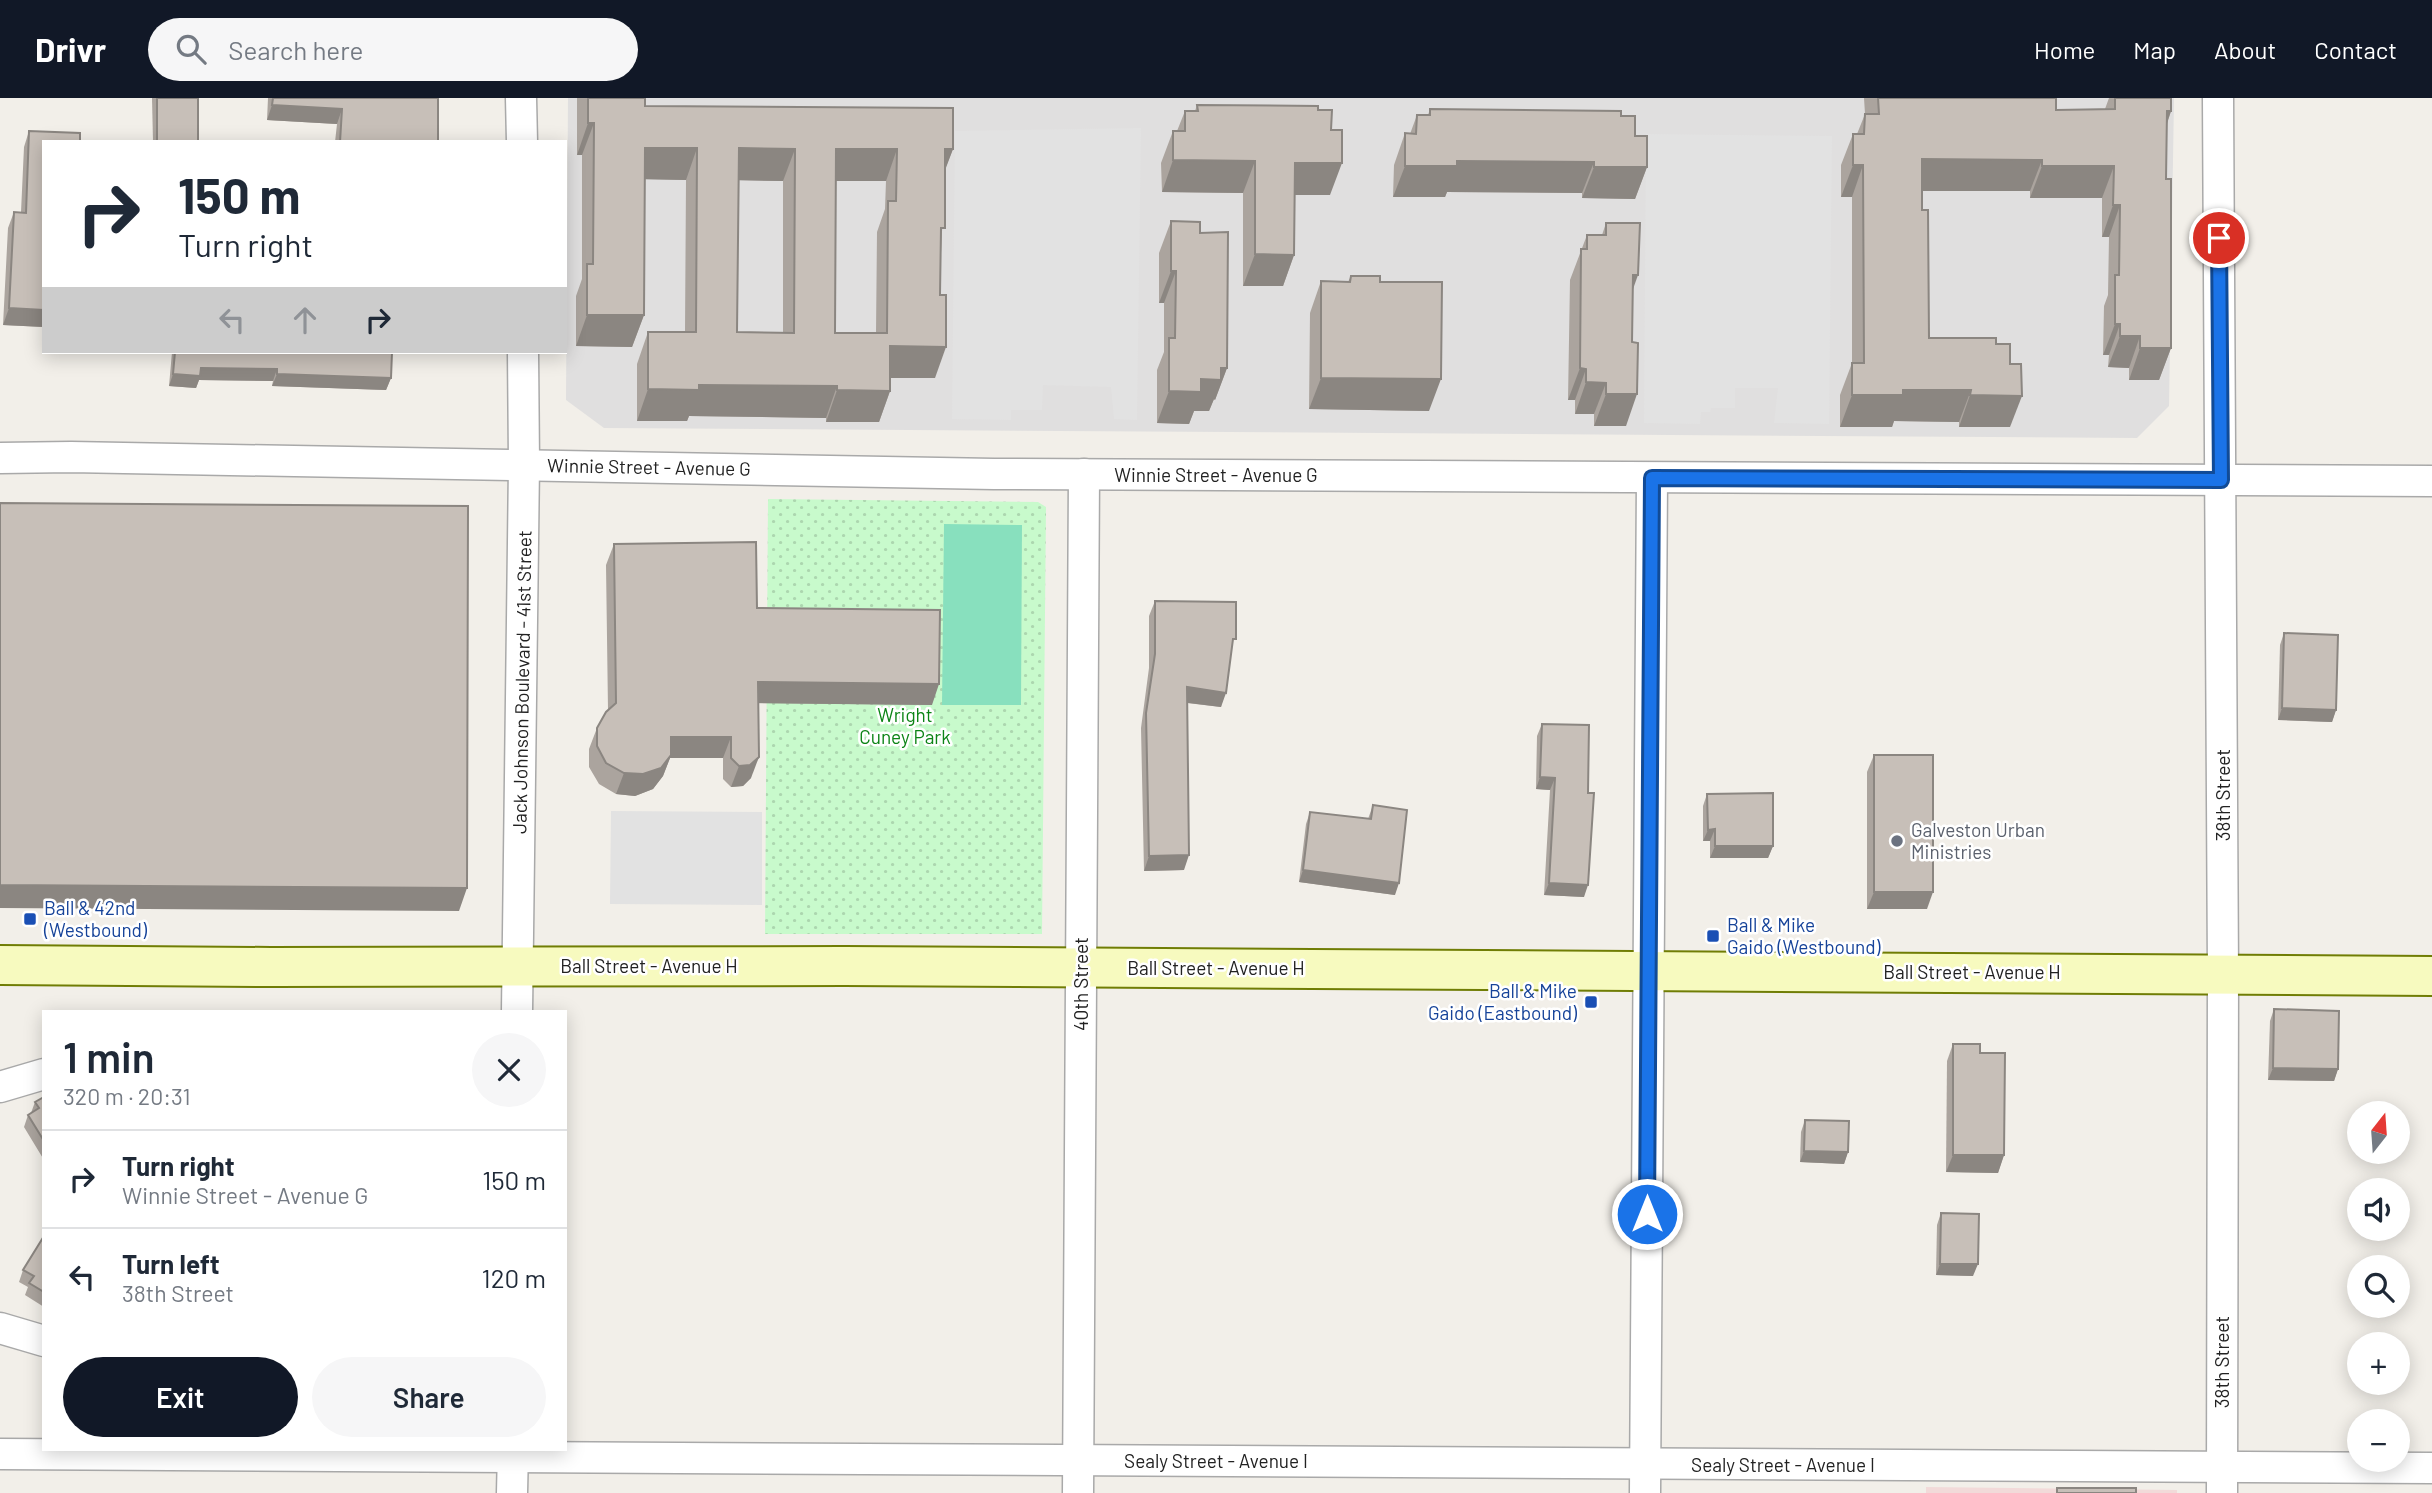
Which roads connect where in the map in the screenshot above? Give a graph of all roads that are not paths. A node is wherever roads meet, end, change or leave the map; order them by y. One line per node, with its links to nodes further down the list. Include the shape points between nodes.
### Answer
1 (521, 98): 3 (street)
2 (2218, 98): 9 (street, 38th Street)
3 (522, 140)
4 (523, 354): 6 (street, Jack Johnson Boulevard - 41st Street)
5 (0, 458): 6 (street, Winnie Street - Avenue G)
6 (524, 464): 7 (street, Winnie Street - Avenue G); 12 (street, Jack Johnson Boulevard - 41st Street)
7 (1084, 474): 8 (street, Winnie Street - Avenue G); 13 (street, 40th Street)
8 (1652, 478): 9 (street, Winnie Street - Avenue G); 14 (street)
9 (2221, 480): 10 (street, Winnie Street - Avenue G); 15 (street, 38th Street)
10 (2432, 481)
11 (0, 965): 12 (street, Ball Street - Avenue H)
12 (518, 967): 13 (street, Ball Street - Avenue H); 17 (street, Jack Johnson Boulevard - 41st Street)
13 (1081, 967): 14 (street, Ball Street - Avenue H); 24 (street, 40th Street)
14 (1648, 970): 15 (street, Ball Street - Avenue H); 26 (street)
15 (2223, 974): 16 (street, Ball Street - Avenue H); 27 (street, 38th Street)
16 (2432, 976)
17 (517, 1010)
18 (42, 1075): 19 (street)
19 (0, 1087)
20 (0, 1328): 21 (street)
21 (42, 1340)
22 (513, 1453): 23 (street, Sealy Street - Avenue I); 24 (street, Sealy Street - Avenue I); 28 (street)
23 (0, 1454)
24 (1079, 1461): 26 (street, Sealy Street - Avenue I); 29 (street, 40th Street)
25 (2432, 1468): 27 (street, Sealy Street - Avenue I)
26 (1645, 1478): 27 (street, Sealy Street - Avenue I)
27 (2222, 1480)
28 (512, 1493)
29 (1078, 1493)

